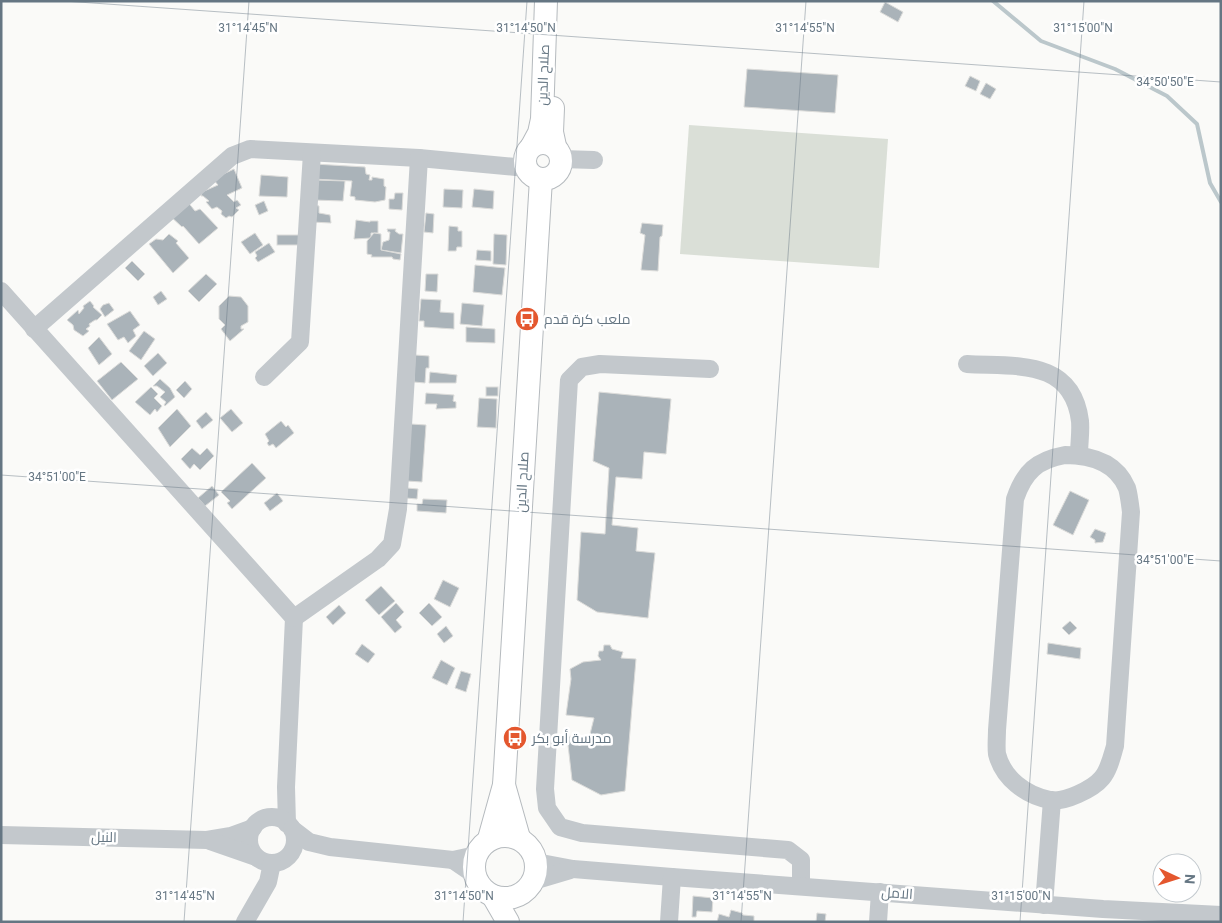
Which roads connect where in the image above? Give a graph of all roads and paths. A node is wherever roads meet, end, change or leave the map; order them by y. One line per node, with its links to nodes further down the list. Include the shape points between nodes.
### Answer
1 (546, 1): 3 (main road, صلاح الدين, via 542,119)
2 (561, 1): 5 (main road, صلاح الدين, via 552,127)
3 (532, 146): 5 (main road, via 544,142); 8 (main road, via 525,156)
4 (312, 153): 6 (street); 10 (street, via 250,150 232,156); 13 (street, via 300,342)
5 (558, 153): 7 (street); 8 (main road, via 560,168 557,173 547,179)
6 (419, 158): 8 (street); 15 (street, via 398,509 392,544 378,559)
7 (594, 160)
8 (534, 174): 16 (main road, صلاح الدين)
9 (1, 291): 10 (street)
10 (34, 329): 15 (street)
11 (967, 364): 14 (street, via 1031,368 1059,379 1070,389 1076,405 1080,421)
12 (710, 369): 29 (street, via 600,364 582,367 569,380 545,789 547,808 560,827 582,833 788,850 801,860)
13 (264, 377)
14 (1079, 455): 18 (street, via 1102,461 1119,474 1127,490 1131,512 1114,746 1112,760 1102,778 1086,791); 18 (street, via 1050,458 1033,468 1021,482 1015,499 1004,638 997,754 1010,779 1030,793)
15 (294, 618): 17 (street)
16 (504, 784): 22 (main road, صلاح الدين); 25 (main road, صلاح الدين)
17 (286, 787): 19 (street, via 279,807); 20 (street)
18 (1052, 800): 32 (street)
19 (259, 823): 20 (street, via 273,818 281,819); 23 (street, via 231,836); 26 (street, via 250,835 249,843)
20 (289, 826): 24 (street, via 309,842); 26 (street, via 294,843 288,856)
21 (1, 835): 23 (street, النيل)
22 (519, 838): 25 (main road, via 499,836); 27 (main road, via 533,852)
23 (207, 840): 26 (street)
24 (330, 847): 25 (street, via 453,860); 26 (street)
25 (480, 857): 31 (main road, via 479,884 485,891)
26 (270, 860): 34 (street, via 268,882)
27 (535, 871): 28 (street, الامل, via 573,869); 31 (main road, via 528,888 521,894)
28 (672, 877): 29 (street, الامل); 36 (street)
29 (801, 886): 30 (street, الامل)
30 (880, 892): 32 (street, الامل); 37 (street)
31 (503, 897): 35 (main road)
32 (1044, 905): 33 (street, الامل)
33 (1221, 915)
34 (245, 922)
35 (509, 922)
36 (668, 922)
37 (878, 922)

